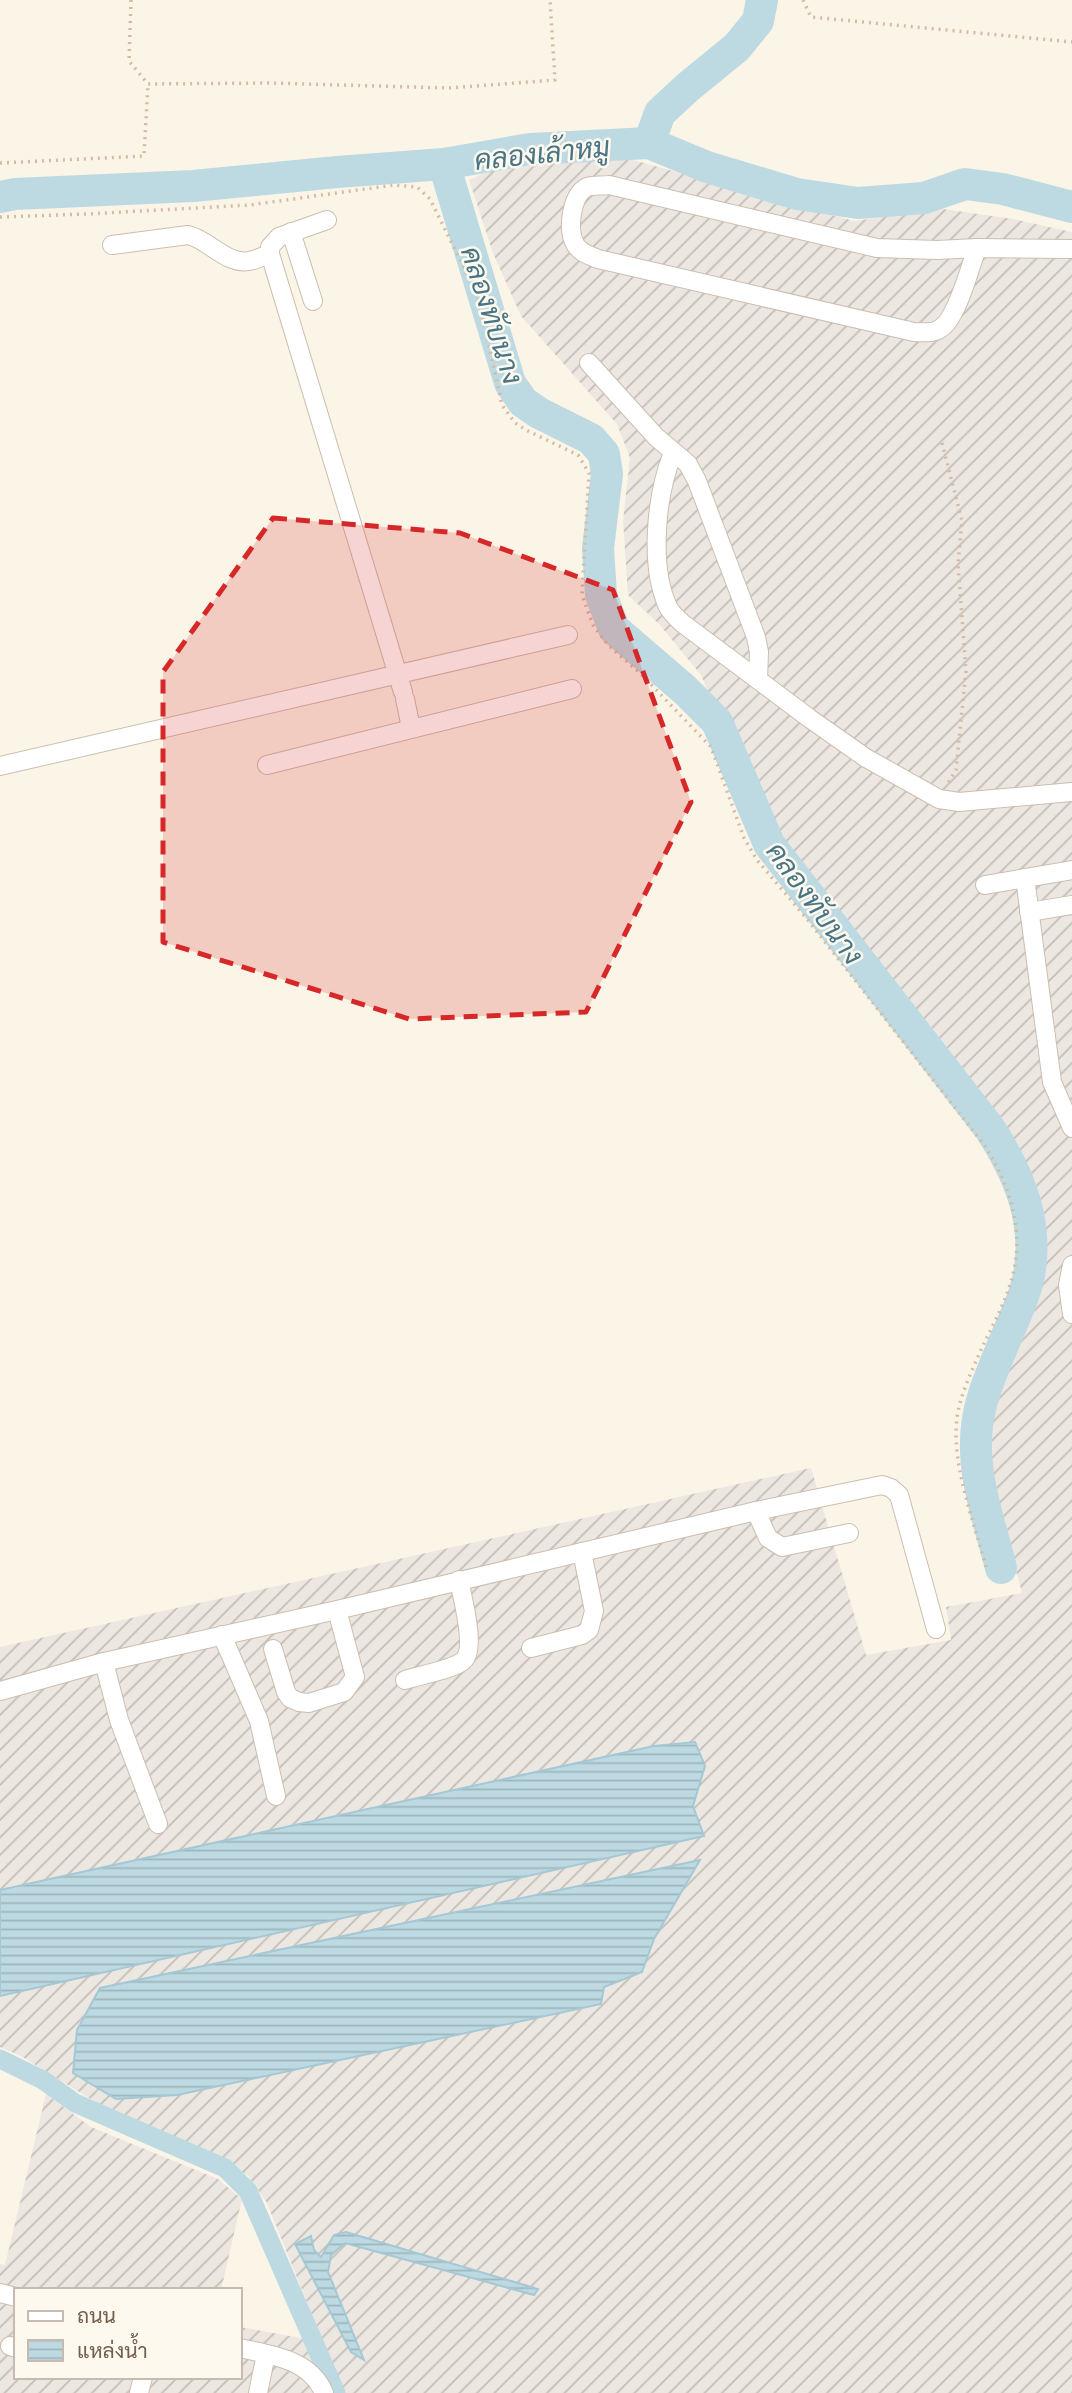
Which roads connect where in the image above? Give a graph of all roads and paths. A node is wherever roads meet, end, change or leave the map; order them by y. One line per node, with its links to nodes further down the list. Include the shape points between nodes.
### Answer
1 (131, 0): 5 (path, via 129,61)
2 (550, 0): 5 (path, via 555,80 449,88)
3 (803, 0): 4 (path, via 811,18)
4 (1072, 42)
5 (148, 84): 6 (path, via 144,156)
6 (0, 163)
7 (0, 217): 38 (path, via 250,205 394,185 417,187 430,199 478,296 502,405 515,423 578,455 589,473 582,595 593,625 710,747 744,838 757,860 1000,1169 1015,1217 1016,1260 1006,1297 962,1397 956,1436 963,1482)
8 (327, 220): 9 (street)
9 (291, 232): 13 (street, via 273,243); 14 (street)
10 (112, 245): 13 (street, via 188,235 240,261)
11 (978, 248): 11 (street, via 943,328 914,332 598,259 583,253 571,230 576,199 587,187 609,185 877,248); 12 (street)
12 (1072, 249)
13 (270, 254): 20 (street)
14 (313, 301)
15 (590, 363): 17 (street)
16 (942, 443): 26 (path, via 962,521 958,564 966,671 956,770)
17 (673, 453): 19 (street, via 688,464 697,481 747,612 759,652); 19 (street, via 657,533 658,569 669,610)
18 (568, 635): 20 (street)
19 (758, 680): 26 (street, via 866,758)
20 (402, 689): 22 (street); 23 (street)
21 (572, 689): 22 (street)
22 (411, 728): 24 (street)
23 (0, 765)
24 (267, 765)
25 (1072, 792): 26 (street, via 959,802)
26 (939, 799)
27 (1072, 870): 28 (street)
28 (1025, 878): 29 (street); 31 (street)
29 (985, 885)
30 (1072, 905): 31 (street)
31 (1029, 912): 32 (street, via 1052,1082)
32 (1072, 1128)
33 (1072, 1265): 34 (street, via 1068,1285)
34 (1072, 1314)
35 (756, 1511): 36 (street, via 768,1538 782,1547); 37 (street); 41 (street, via 864,1487 891,1488 899,1495)
36 (849, 1533)
37 (582, 1552): 39 (street); 43 (street, via 594,1611 589,1630)
38 (987, 1570)
39 (459, 1580): 40 (street); 46 (street, via 469,1654 455,1665)
40 (338, 1610): 42 (street); 44 (street, via 355,1676 344,1692 309,1703 290,1698)
41 (936, 1629)
42 (222, 1634): 45 (street); 48 (street, via 259,1721)
43 (531, 1648)
44 (273, 1649)
45 (104, 1662): 47 (street); 49 (street)
46 (405, 1680)
47 (0, 1691)
48 (276, 1796)
49 (158, 1824)
50 (242, 2348): 51 (street)
51 (266, 2354): 52 (street); 53 (street, via 305,2367)
52 (258, 2393)
53 (324, 2393)

